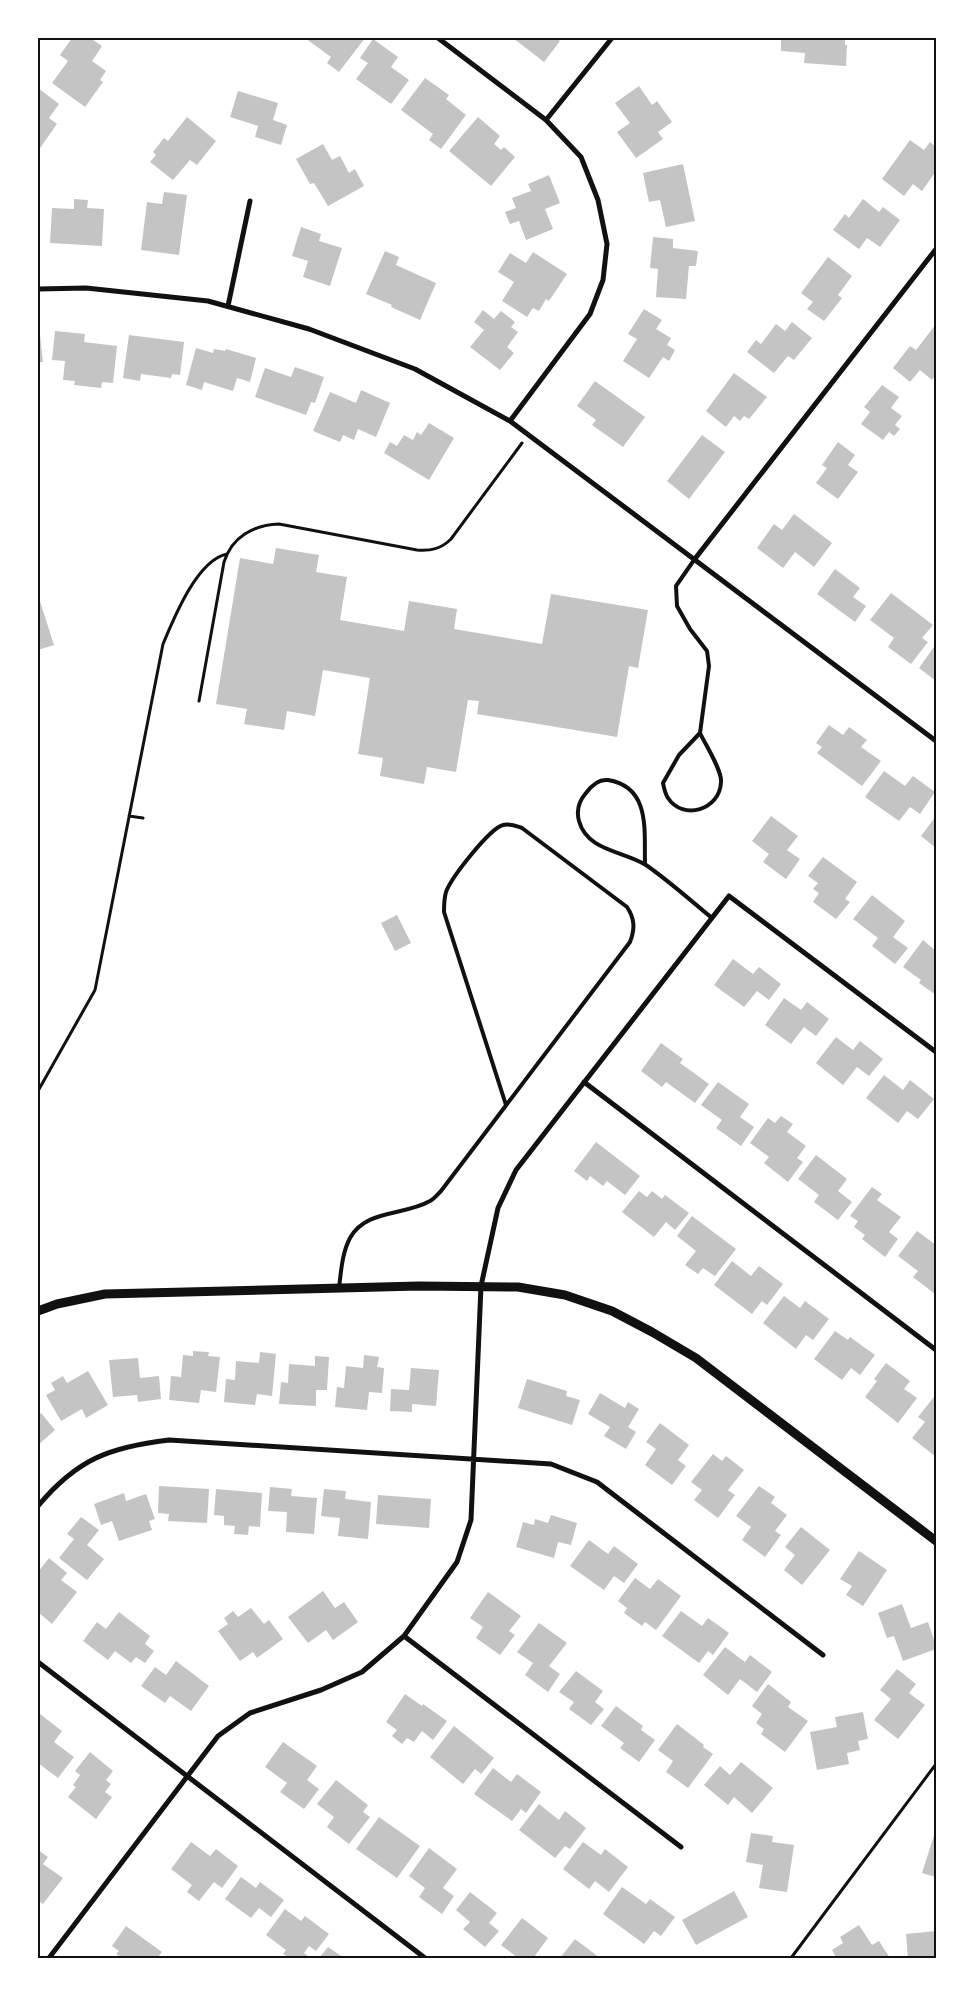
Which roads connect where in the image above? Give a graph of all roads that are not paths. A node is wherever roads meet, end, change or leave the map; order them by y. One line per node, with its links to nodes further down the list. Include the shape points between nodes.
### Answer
1 (438, 38): 3 (street)
2 (612, 38): 3 (street)
3 (546, 120): 8 (street, via 582,157 598,200 607,244 602,280 590,314)
4 (250, 202): 7 (street)
5 (936, 249): 9 (street)
6 (38, 289): 7 (street, via 86,288)
7 (228, 306): 8 (street, via 309,329 415,369)
8 (510, 421): 9 (street)
9 (694, 560): 10 (lane, via 676,586 677,606 707,652 709,666); 11 (street)
10 (700, 732): 10 (lane, via 670,768 663,783 666,796 682,810 705,809 712,803 722,782)
11 (936, 741)
12 (645, 864): 12 (lane, via 593,842 581,830 578,806 594,784 604,780 616,782 640,800); 13 (lane)
13 (712, 918): 14 (street, via 729,896); 15 (street)
14 (936, 1052)
15 (584, 1082): 17 (street, via 516,1170 498,1208); 20 (street)
16 (506, 1105): 16 (lane, via 630,942 634,932 633,915 628,907 522,828 513,825 503,825 487,835 452,881 444,901 444,912); 18 (lane, via 432,1201 376,1217 361,1225 350,1238)
17 (481, 1286): 18 (street); 21 (street); 23 (street, via 518,1287 565,1295 612,1311 652,1332 696,1358)
18 (339, 1288): 19 (street, via 104,1294)
19 (38, 1311)
20 (936, 1350)
21 (474, 1460): 22 (street, via 169,1440 137,1444 78,1467 54,1486); 24 (street, via 471,1520 457,1562); 25 (street, via 551,1464 597,1482)
22 (38, 1506)
23 (936, 1541)
24 (404, 1636): 27 (street, via 362,1672 321,1690 250,1713 218,1736); 28 (street)
25 (823, 1655)
26 (38, 1662): 27 (street)
27 (187, 1777): 29 (street); 30 (street)
28 (681, 1847)
29 (49, 1958)
30 (425, 1958)

